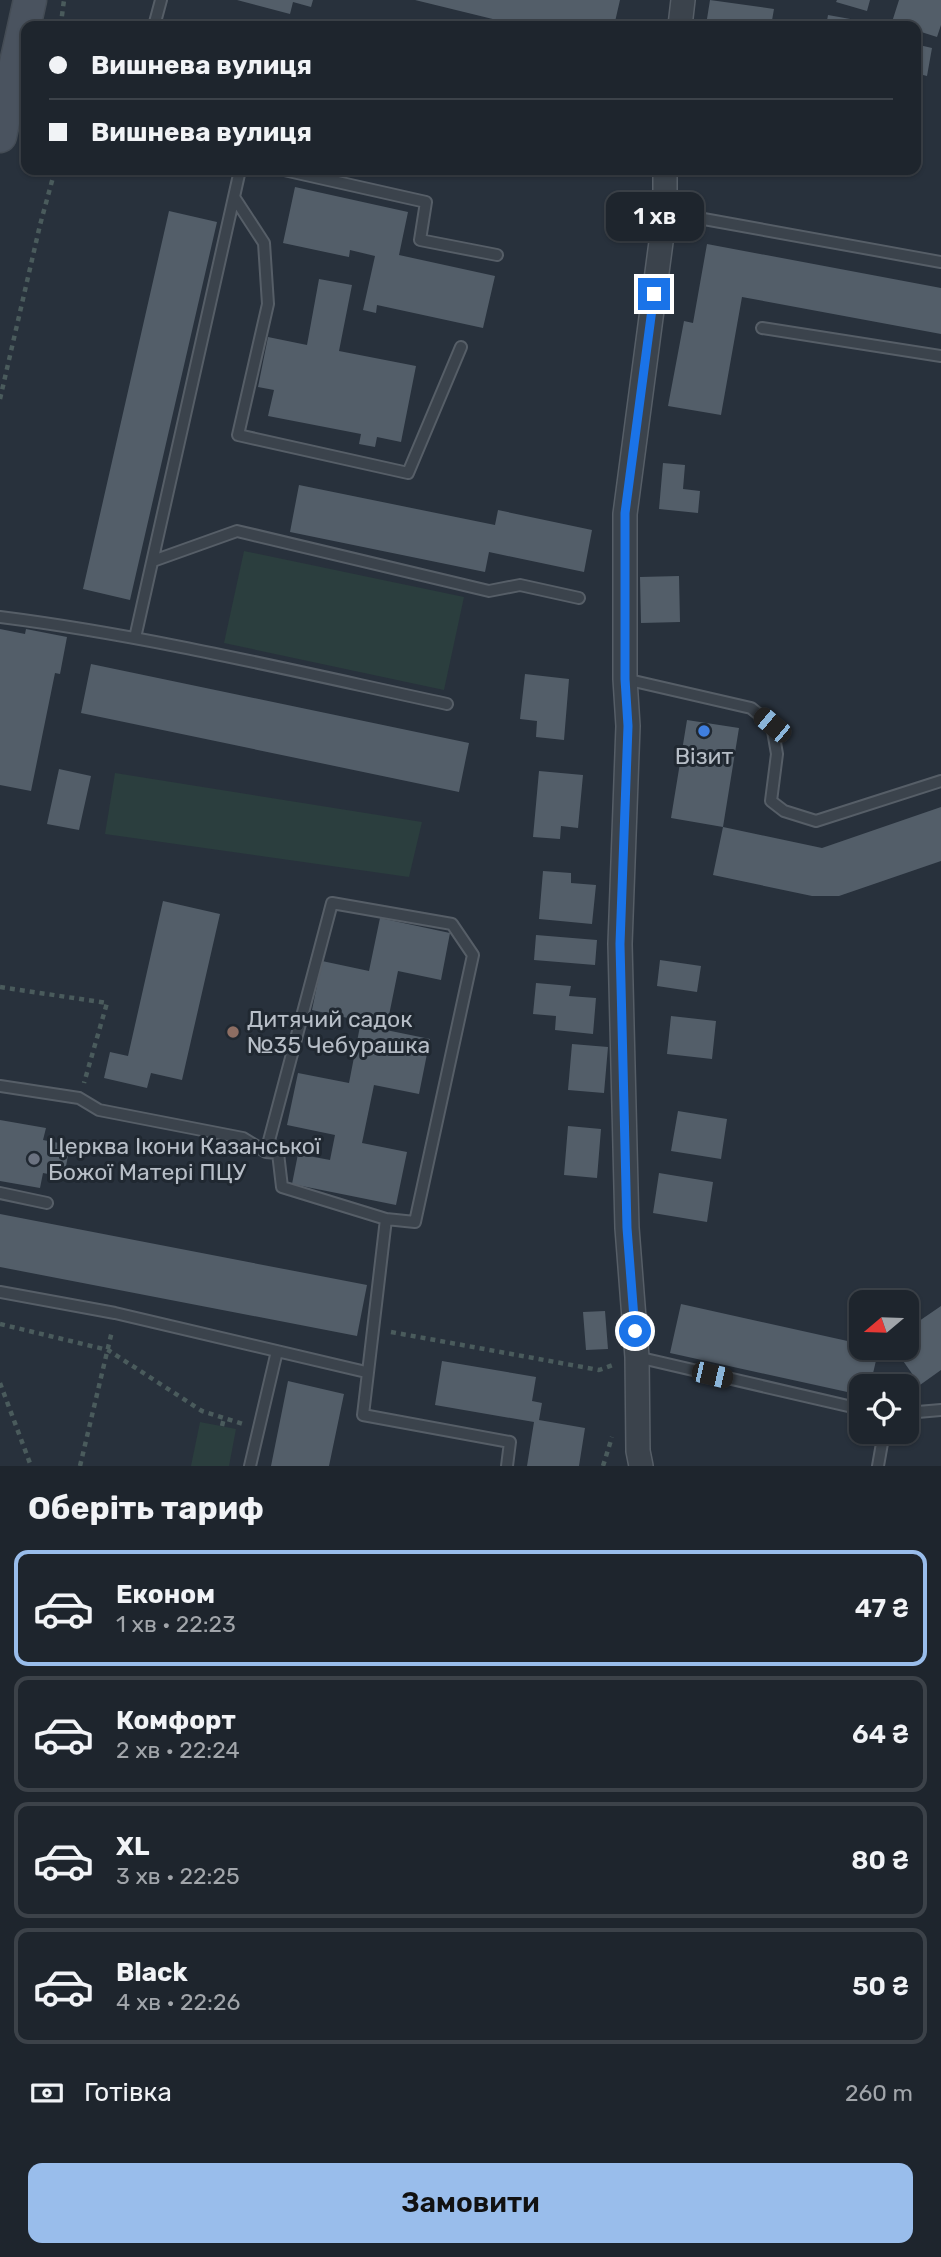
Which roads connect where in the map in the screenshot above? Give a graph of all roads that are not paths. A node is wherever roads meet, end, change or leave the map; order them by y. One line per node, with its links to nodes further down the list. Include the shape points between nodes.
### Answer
1 (30, 0): 4 (main road)
2 (161, 0): 5 (lane)
3 (683, 0): 6 (street)
4 (25, 21)
5 (155, 21)
6 (681, 21)
7 (21, 40): 8 (main road)
8 (13, 75): 9 (main road)
9 (0, 136)
10 (239, 175): 13 (lane)
11 (306, 175): 15 (lane, via 426,202 420,240)
12 (665, 175): 14 (street)
13 (234, 197): 18 (lane, via 264,243 268,304 238,435 408,473); 20 (lane)
14 (665, 212): 16 (lane); 24 (street, via 625,513)
15 (497, 255)
16 (941, 262)
17 (762, 328): 19 (lane)
18 (461, 347)
19 (941, 356)
20 (153, 561): 21 (lane, via 237,531 489,591 520,585); 23 (lane)
21 (579, 598)
22 (0, 617): 23 (lane)
23 (135, 638): 25 (lane)
24 (625, 679): 26 (lane, via 751,708 772,725 777,754 771,801 784,811 816,821); 34 (street, via 628,726 620,944 627,1228)
25 (447, 704)
26 (941, 782)
27 (0, 1086): 28 (lane, via 79,1098 99,1110 243,1138)
28 (266, 1152): 31 (lane, via 278,1153 282,1188); 31 (lane, via 332,904 452,924 473,955 415,1222)
29 (0, 1193): 30 (lane)
30 (47, 1202)
31 (386, 1219): 35 (lane)
32 (0, 1292): 33 (lane, via 116,1313)
33 (277, 1351): 35 (lane); 40 (lane)
34 (637, 1357): 36 (lane); 42 (street)
35 (366, 1372): 41 (lane, via 363,1415 510,1442)
36 (849, 1406)
37 (941, 1410): 38 (lane)
38 (919, 1412)
39 (882, 1444): 43 (lane)
40 (250, 1466)
41 (507, 1466)
42 (641, 1466)
43 (878, 1466)

